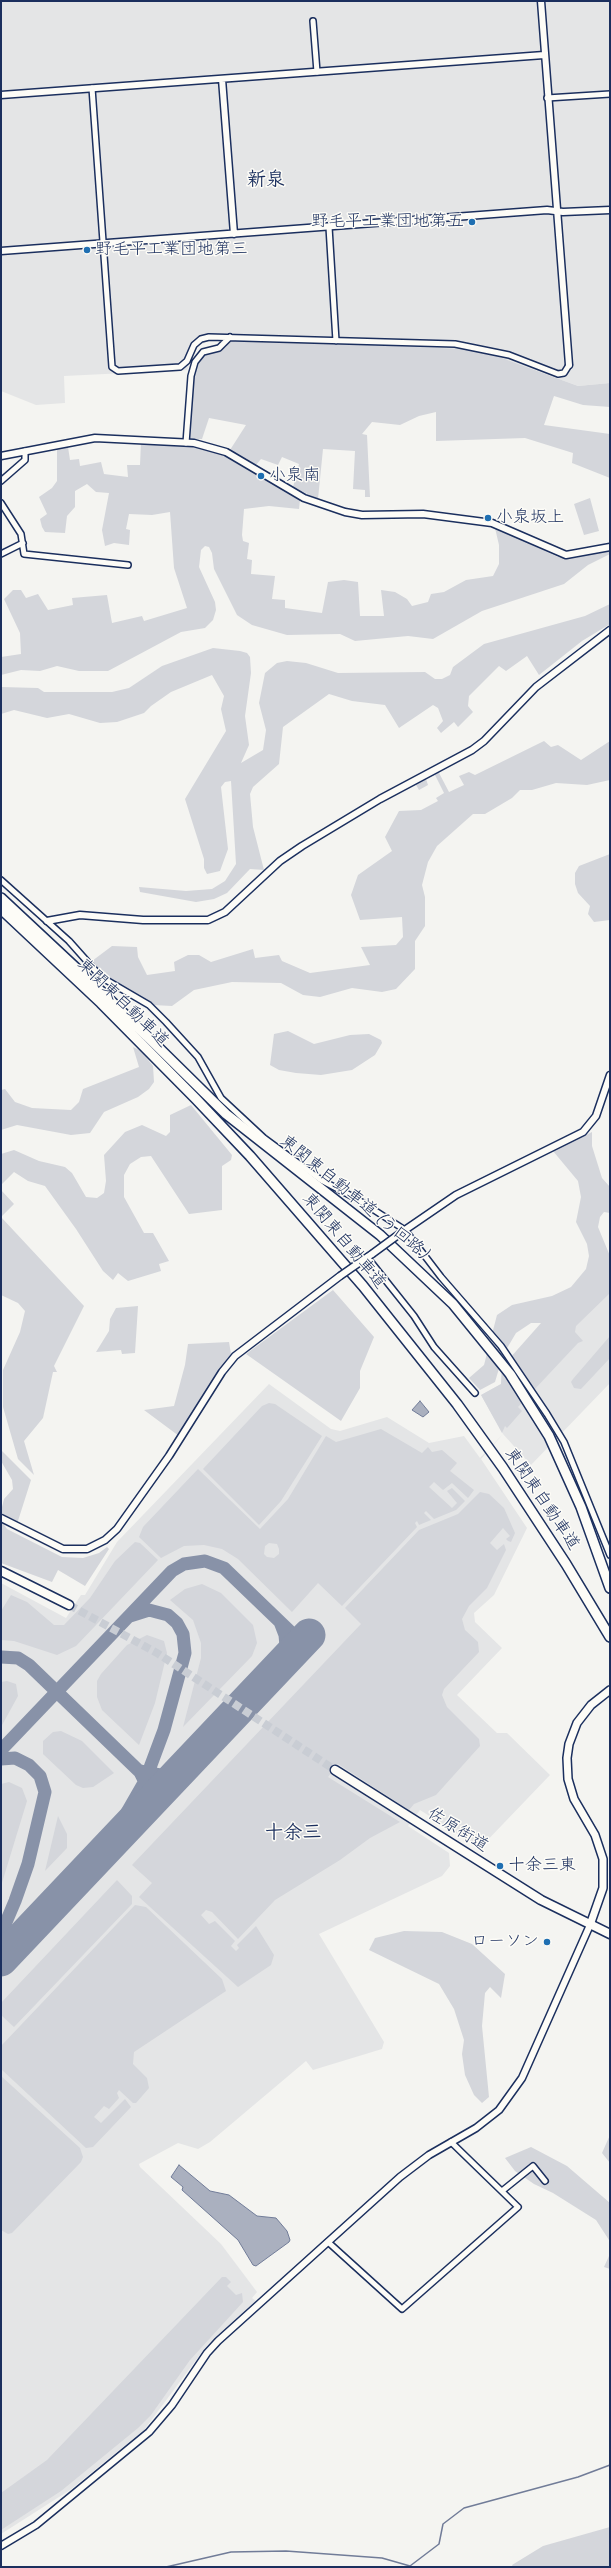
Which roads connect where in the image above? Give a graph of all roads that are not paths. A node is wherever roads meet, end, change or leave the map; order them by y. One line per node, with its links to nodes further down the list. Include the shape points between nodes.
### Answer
1 (541, 1): 3 (street)
2 (313, 21): 4 (street)
3 (544, 55): 4 (street); 9 (street)
4 (317, 72): 5 (street)
5 (222, 79): 6 (street); 13 (street)
6 (92, 88): 8 (street); 14 (street)
7 (610, 94): 9 (street)
8 (1, 95)
9 (547, 98): 11 (street)
10 (610, 210): 11 (street)
11 (556, 211): 12 (street); 18 (street)
12 (329, 227): 13 (street); 17 (street)
13 (234, 234): 14 (street)
14 (103, 243): 15 (street); 16 (street, via 112,367 118,371 180,367 201,339)
15 (1, 251)
16 (230, 337): 17 (street); 19 (street, via 220,348 203,352 195,362 191,376)
17 (336, 341): 18 (street, via 472,346 509,354 558,374 564,373)
18 (569, 365)
19 (186, 442): 20 (street, via 95,438); 25 (street, via 213,446 304,498 345,512 362,515 430,515 492,523 566,555)
20 (25, 451): 21 (street); 22 (street, via 25,460)
21 (1, 456)
22 (1, 481)
23 (1, 503): 24 (street, via 18,528)
24 (23, 543): 26 (street); 27 (street, via 27,555)
25 (610, 547)
26 (1, 554)
27 (128, 565)
28 (610, 630): 32 (street, via 536,687 484,741 472,750 380,799 302,846 280,861 225,912 208,920 143,920 80,915)
29 (1, 880): 32 (street)
30 (1, 898): 34 (highway, 東関東自動車道, via 106,996)
31 (1, 909): 43 (highway, 東関東自動車道, via 101,1003 196,1099 250,1156 363,1286 457,1404 503,1468)
32 (47, 921): 35 (street, via 101,977 149,1005 194,1052 221,1098 264,1138 322,1180 357,1199)
33 (610, 1075): 35 (street, via 596,1116 584,1132 456,1195)
34 (202, 1093): 41 (highway, 東関東自動車道 (う回路), via 250,1135 391,1244 453,1304 484,1340 529,1402 549,1436 581,1507)
35 (404, 1231): 36 (street, bridge); 39 (street, via 501,1346 547,1414 564,1442)
36 (367, 1257): 37 (street, via 414,1316 434,1347); 38 (street, bridge, via 235,1356 222,1372 169,1456 117,1529 105,1540 87,1549 63,1549)
37 (475, 1393)
38 (1, 1518)
39 (610, 1555)
40 (1, 1572): 42 (highway)
41 (610, 1588)
42 (69, 1605)
43 (610, 1637)
44 (610, 1690): 46 (main road, via 595,1700 581,1716 571,1736 567,1758 568,1779 574,1799 595,1834 603,1859 603,1888)
45 (335, 1770): 46 (highway, 佐原街道, via 528,1892)
46 (590, 1925): 47 (highway, 佐原街道); 48 (street, via 516,2087 489,2119)
47 (610, 1934)
48 (451, 2142): 50 (street); 51 (street, via 400,2177)
49 (545, 2181): 50 (street, via 533,2166)
50 (502, 2191): 51 (street, via 518,2207 402,2310)
51 (328, 2242): 52 (street, via 218,2341 172,2405 149,2432 36,2525)
52 (1, 2546)

